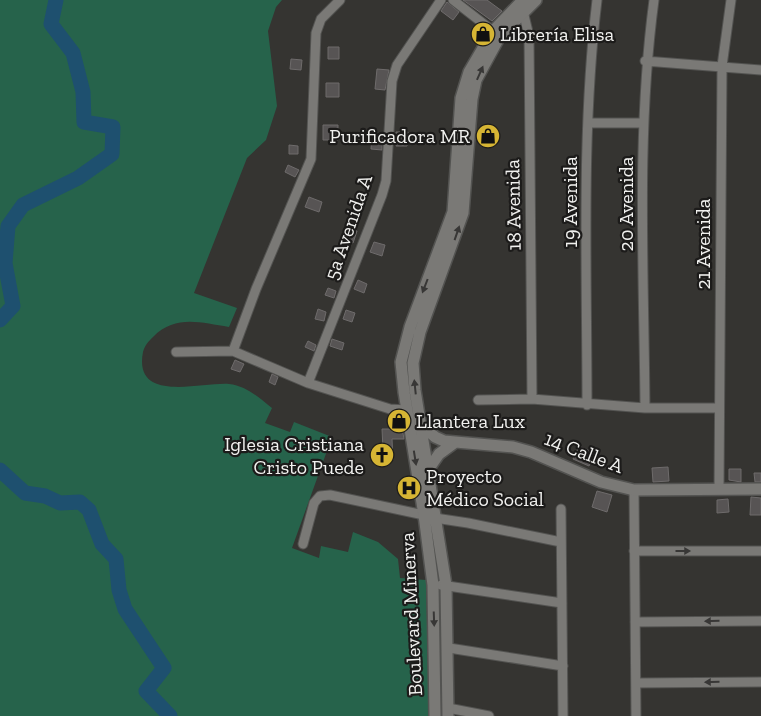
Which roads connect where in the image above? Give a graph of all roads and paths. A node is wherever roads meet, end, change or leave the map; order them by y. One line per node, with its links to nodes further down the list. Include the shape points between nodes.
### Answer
1 (340, 0): 15 (street, via 321,19 316,33 311,159)
2 (441, 0): 17 (street, 5a Avenida A, via 397,65 392,81 386,181 382,196)
3 (453, 0): 9 (street)
4 (536, 0): 8 (street, Boulevard Minerva)
5 (597, 0): 13 (street, 19 Avenida, via 589,66)
6 (654, 0): 10 (street, 20 Avenida)
7 (731, 0): 11 (street, 21 Avenida)
8 (523, 6): 9 (street, Boulevard Minerva); 18 (street, 18 Avenida, via 528,36)
9 (496, 34): 23 (street, Boulevard Minerva, one-way to 23, via 468,72 461,98 453,212 410,327 401,362); 24 (street, Boulevard Minerva, one-way to 9, via 412,363 463,213 472,99 476,80)
10 (646, 61): 11 (street); 14 (street, 20 Avenida)
11 (722, 66): 12 (street); 22 (street, 21 Avenida)
12 (761, 70)
13 (588, 123): 14 (street); 20 (street, 19 Avenida)
14 (643, 123): 21 (street, 20 Avenida)
15 (233, 351): 16 (street); 17 (street)
16 (176, 352)
17 (308, 383): 23 (street, via 390,409)
18 (532, 399): 19 (street); 20 (street)
19 (478, 400)
20 (587, 405): 21 (street)
21 (645, 408): 22 (street)
22 (719, 408): 27 (street, 21 Avenida)
23 (407, 410): 31 (street, Boulevard Minerva, one-way to 31)
24 (421, 424): 25 (street, 14 Calle A, via 435,437); 26 (street, Boulevard Minerva)
25 (454, 442): 26 (street, via 439,454); 29 (street, 14 Calle A, via 512,446 601,482)
26 (428, 470): 31 (street, Boulevard Minerva)
27 (719, 489): 28 (street, 14 Calle A); 29 (street, 14 Calle A)
28 (761, 489)
29 (634, 490): 34 (street)
30 (561, 509): 32 (street)
31 (430, 517): 32 (street); 33 (street, via 330,495 320,496 314,503); 36 (street, Boulevard Minerva); 37 (street, Boulevard Minerva, via 442,555)
32 (561, 542): 38 (street)
33 (303, 544)
34 (634, 551): 35 (street, one-way to 35); 40 (street)
35 (761, 551)
36 (433, 585): 37 (street); 45 (street, Boulevard Minerva, one-way to 45)
37 (446, 585): 38 (street); 41 (street, Boulevard Minerva)
38 (562, 603): 42 (street)
39 (761, 621): 40 (street, one-way to 40)
40 (635, 622): 44 (street)
41 (449, 648): 42 (street); 46 (street, Boulevard Minerva)
42 (562, 666): 49 (street)
43 (761, 682): 44 (street, one-way to 44)
44 (636, 683): 50 (street)
45 (435, 700): 46 (street); 47 (street, Boulevard Minerva)
46 (448, 710): 47 (street, via 441,710); 48 (street)
47 (435, 715)
48 (489, 716)
49 (563, 716)
50 (636, 716)

